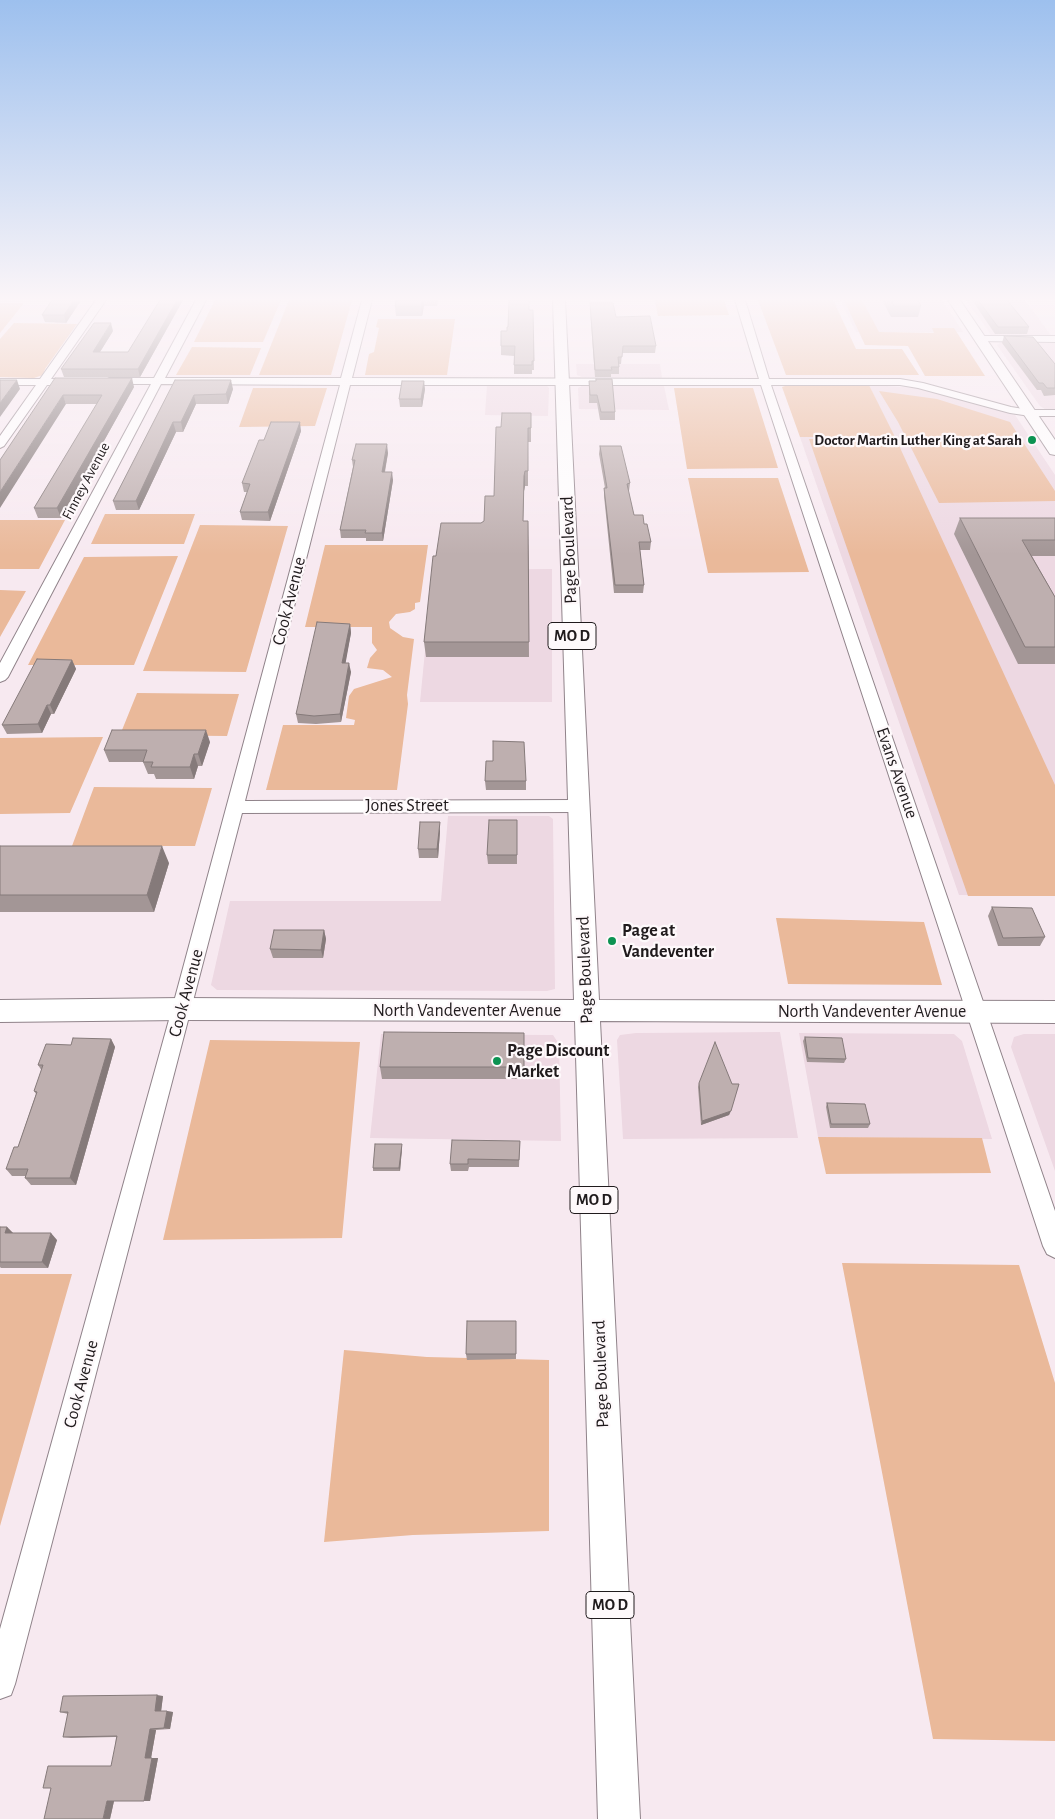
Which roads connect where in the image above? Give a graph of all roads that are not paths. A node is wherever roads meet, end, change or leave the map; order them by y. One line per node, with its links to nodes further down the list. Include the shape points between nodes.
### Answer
1 (42, 385): 10 (street)
2 (155, 385): 12 (street, Finney Avenue)
3 (344, 385): 14 (street, Cook Avenue)
4 (562, 385): 13 (main road, Page Boulevard / MO D)
5 (766, 385): 18 (street, Evans Avenue)
6 (918, 385): 8 (street)
7 (1011, 385): 8 (main road)
8 (1030, 413): 9 (street); 11 (main road)
9 (1055, 413)
10 (0, 444)
11 (1055, 451)
12 (0, 677)
13 (579, 806): 14 (street, Jones Street); 17 (main road, Page Boulevard / MO D)
14 (235, 807): 15 (street, Cook Avenue)
15 (182, 1009): 16 (main road, North Vandeventer Avenue); 17 (main road, North Vandeventer Avenue); 21 (street, Cook Avenue)
16 (0, 1011)
17 (586, 1011): 18 (main road, North Vandeventer Avenue); 23 (main road, Page Boulevard / MO D)
18 (977, 1012): 19 (main road, North Vandeventer Avenue); 20 (street, Evans Avenue)
19 (1055, 1012)
20 (1055, 1246)
21 (4, 1653): 22 (street, Cook Avenue)
22 (0, 1684)
23 (619, 1819)

